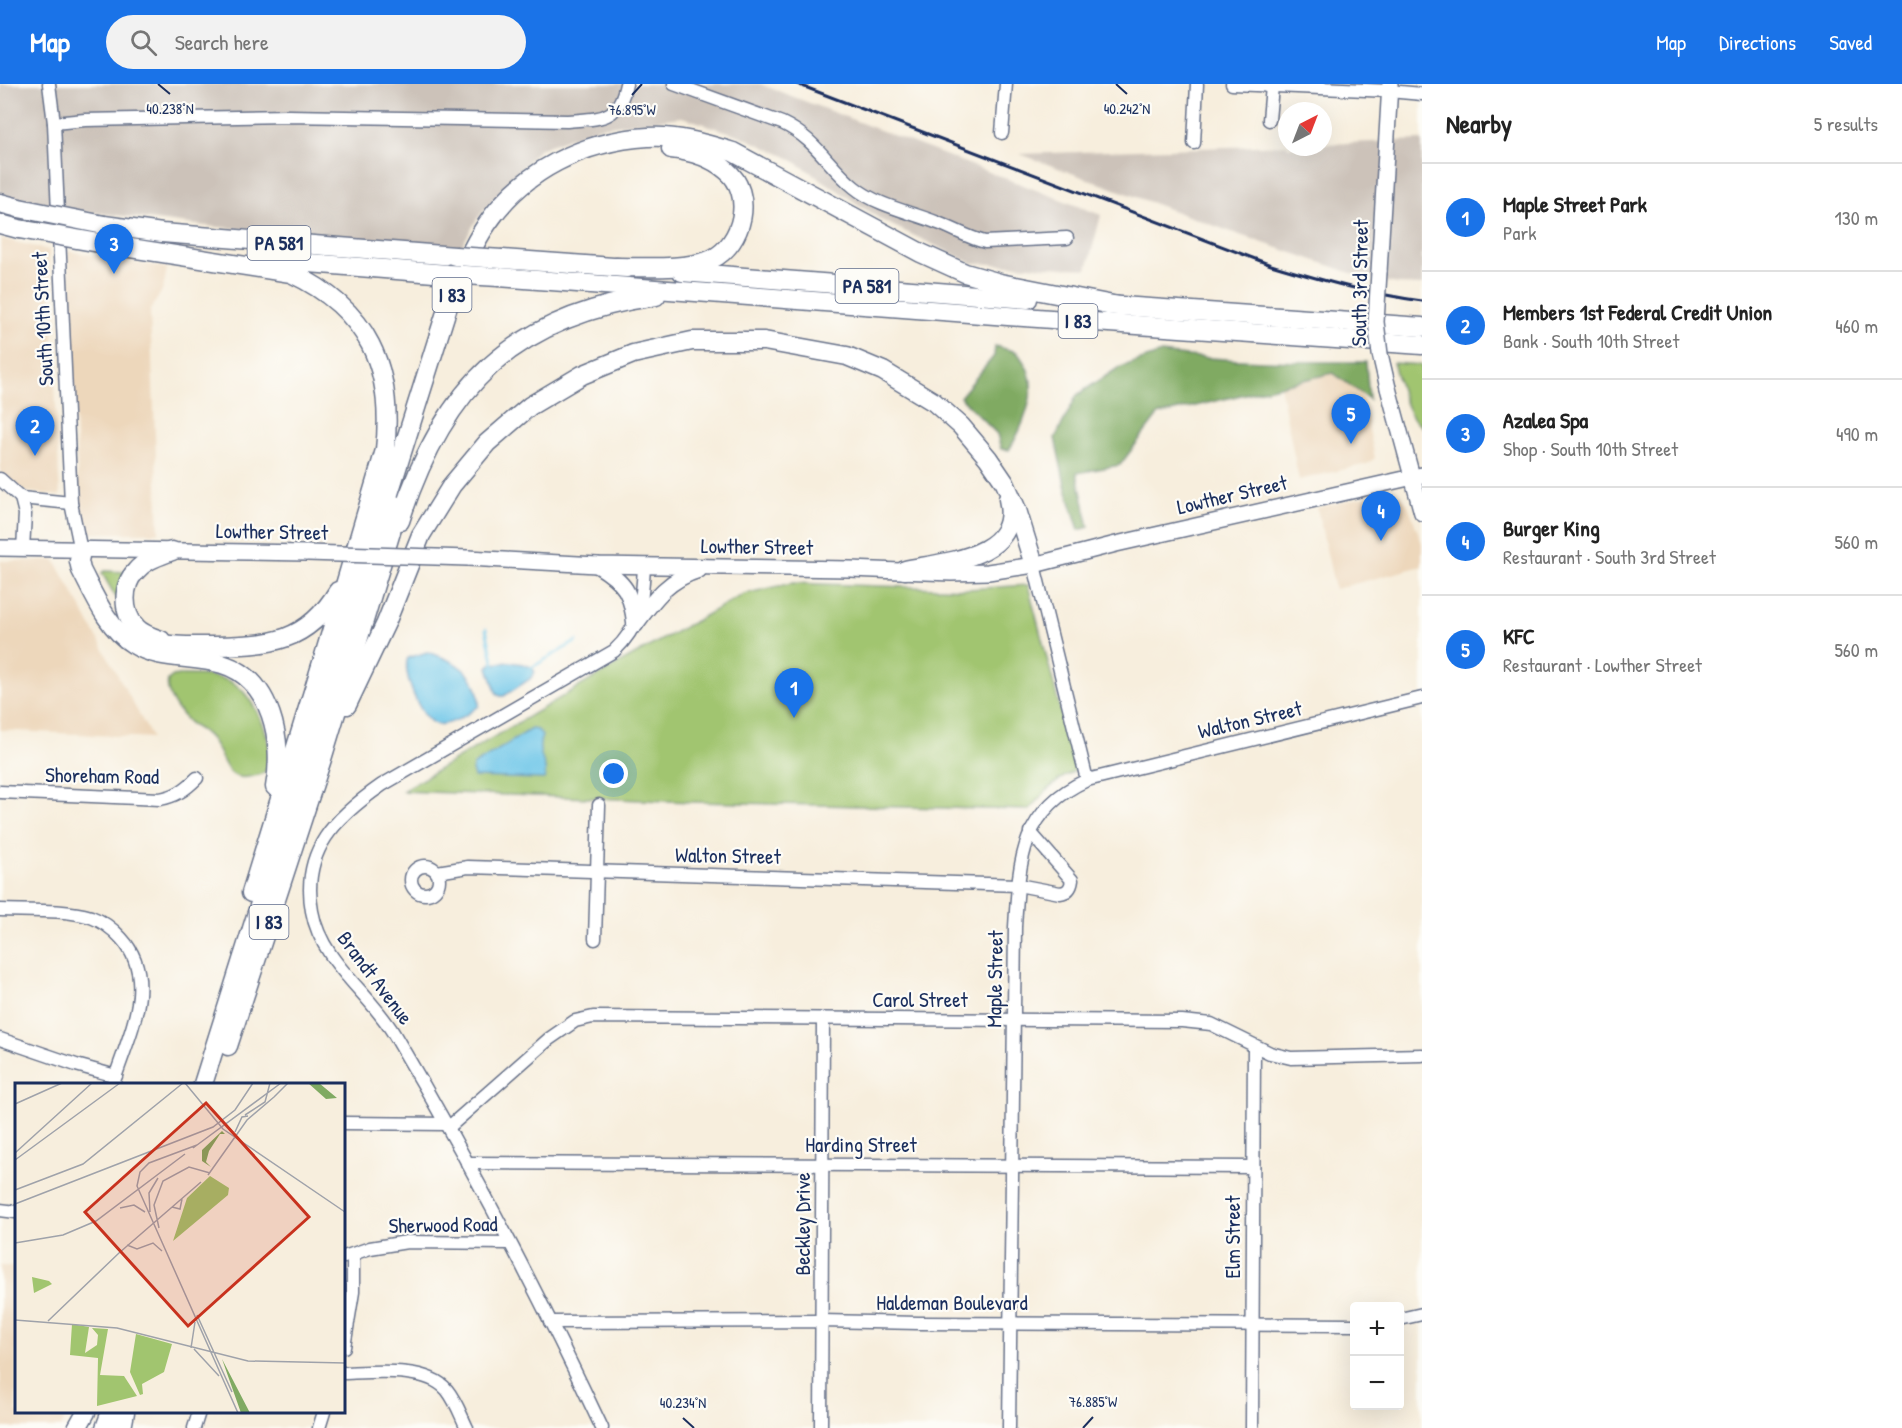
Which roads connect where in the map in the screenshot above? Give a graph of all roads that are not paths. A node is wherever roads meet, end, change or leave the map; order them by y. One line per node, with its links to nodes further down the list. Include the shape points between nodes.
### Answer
1 (49, 84): 11 (street, South 10th Street)
2 (626, 84): 11 (street, via 611,114 567,121 278,116)
3 (674, 84): 16 (street, via 798,130 863,194 973,239 985,242)
4 (1006, 84): 12 (street)
5 (1197, 84): 13 (street)
6 (1232, 84): 7 (street)
7 (1272, 86): 8 (street); 10 (street)
8 (1390, 87): 9 (street); 24 (main road, South 3rd Street, bridge, via 1376,322 1388,388)
9 (1422, 94)
10 (1269, 120)
11 (54, 123): 28 (street, South 10th Street)
12 (1002, 133)
13 (1194, 143)
14 (0, 203): 19 (highway, PA 581, bridge, via 104,225 205,237 455,256)
15 (0, 224): 17 (highway, PA 581, bridge)
16 (1067, 238)
17 (120, 246): 19 (highway, PA 581, bridge, via 447,274); 35 (highway, via 291,273 322,291 363,330 379,362 388,424 385,450)
18 (616, 267): 19 (highway, PA 581); 21 (highway, PA 581); 30 (highway, via 694,265 713,259 731,242 741,220 742,198 733,177 714,162 679,150 625,150 574,165 542,184 511,210 484,249 462,296 393,511)
19 (500, 268): 20 (highway, PA 581)
20 (734, 294): 23 (highway, I 83); 30 (highway, I 83, via 626,300 549,325 505,353 454,406 424,456 399,522)
21 (1119, 306): 22 (highway, I 83); 63 (highway, I 83, via 965,273 742,156 701,142 650,137 590,147 562,159 518,189 500,206 475,243 448,306)
22 (1422, 327)
23 (1422, 345)
24 (1419, 472): 29 (main road, South 3rd Street); 37 (main road, Lowther Street)
25 (0, 479): 27 (street)
26 (1005, 483): 37 (highway); 40 (highway, via 1011,510 1001,538 990,548 975,556); 44 (highway, via 961,426 934,402 883,371 848,356 764,340 692,340 633,354 582,375 530,406 487,443 452,485 421,535 381,633)
27 (21, 498): 28 (street); 32 (street, via 25,514)
28 (71, 503): 33 (street, South 10th Street)
29 (1422, 513)
30 (391, 532): 44 (highway, I 83)
31 (0, 548): 32 (main road, Lowther Street)
32 (23, 549): 33 (main road, Lowther Street)
33 (81, 551): 34 (main road, Lowther Street); 42 (highway, via 123,625 147,641); 50 (highway, via 79,561 84,575 119,634 145,651 221,664 243,674 260,691 271,716 277,752)
34 (172, 551): 36 (main road, Lowther Street, bridge); 42 (highway, via 138,569 125,597 136,627)
35 (352, 559): 42 (highway, via 328,606 292,635 252,645); 50 (highway)
36 (597, 565): 38 (main road, Lowther Street); 41 (main road, via 624,585 633,606)
37 (1034, 565): 40 (main road, Lowther Street, via 974,573); 46 (street)
38 (644, 566): 39 (main road, Lowther Street); 41 (street, Brandt Avenue)
39 (709, 567): 40 (main road, Lowther Street); 41 (main road, via 683,575 664,588)
40 (904, 570)
41 (635, 625): 66 (street, Brandt Avenue, via 614,651 356,803 330,830 316,857 310,895 318,934 346,976 387,1022)
42 (171, 644)
43 (1422, 698): 46 (street, Walton Street)
44 (322, 759): 64 (highway, I 83)
45 (197, 778): 47 (street, Shoreham Road, via 185,790 159,799)
46 (1087, 780): 49 (street, Maple Street, via 1053,802)
47 (0, 792)
48 (599, 805): 52 (street)
49 (1030, 832): 53 (street, Maple Street); 53 (street, Walton Street, via 1072,880 1071,886 1060,893)
50 (266, 839): 62 (highway)
51 (437, 872): 52 (street, Walton Street, via 468,867)
52 (597, 872): 53 (street, Walton Street); 55 (street)
53 (1018, 885): 57 (street, Maple Street)
54 (0, 910): 61 (street, via 90,917 127,944 139,968 140,992)
55 (595, 939)
56 (823, 1019): 57 (street, Carol Street); 66 (street, Carol Street, via 580,1019 549,1039); 68 (street, Beckley Drive)
57 (1013, 1020): 59 (street, Carol Street, via 1202,1022); 69 (street, Maple Street)
58 (0, 1039): 61 (street)
59 (1254, 1046): 60 (street, Carol Street, via 1291,1058); 70 (street, Elm Street)
60 (1422, 1056)
61 (115, 1080)
62 (196, 1083)
63 (203, 1083)
64 (215, 1083)
65 (345, 1123): 66 (street)
66 (448, 1126): 67 (street, Brandt Avenue)
67 (467, 1163): 68 (street, Harding Street); 73 (street, Brandt Avenue)
68 (822, 1163): 69 (street, Harding Street); 77 (street, Beckley Drive)
69 (1012, 1165): 70 (street, Harding Street); 79 (street, Maple Street)
70 (1253, 1167): 80 (street, Elm Street)
71 (0, 1210): 72 (street)
72 (15, 1212)
73 (509, 1243): 74 (street, Sherwood Road, via 407,1242); 78 (street, Brandt Avenue)
74 (348, 1256): 82 (street, via 353,1292)
75 (1422, 1314): 76 (street)
76 (1404, 1318)
77 (821, 1321): 78 (street, Haldeman Boulevard); 79 (street, Haldeman Boulevard); 98 (street, Beckley Drive)
78 (550, 1322): 97 (street, Brandt Avenue)
79 (1010, 1323): 80 (street, Haldeman Boulevard); 99 (street, Maple Street)
80 (1252, 1325): 81 (street, Haldeman Boulevard); 100 (street, Elm Street)
81 (1350, 1325)
82 (345, 1341)
83 (345, 1373): 96 (street, via 390,1372 434,1380 453,1398)
84 (85, 1413): 90 (highway)
85 (96, 1413): 91 (highway)
86 (111, 1413): 92 (highway)
87 (125, 1413): 93 (highway)
88 (199, 1413): 94 (street)
89 (324, 1413): 95 (street)
90 (77, 1428)
91 (91, 1428)
92 (105, 1428)
93 (122, 1428)
94 (194, 1428)
95 (319, 1428)
96 (467, 1428)
97 (602, 1428)
98 (821, 1428)
99 (1009, 1428)
100 (1252, 1428)

